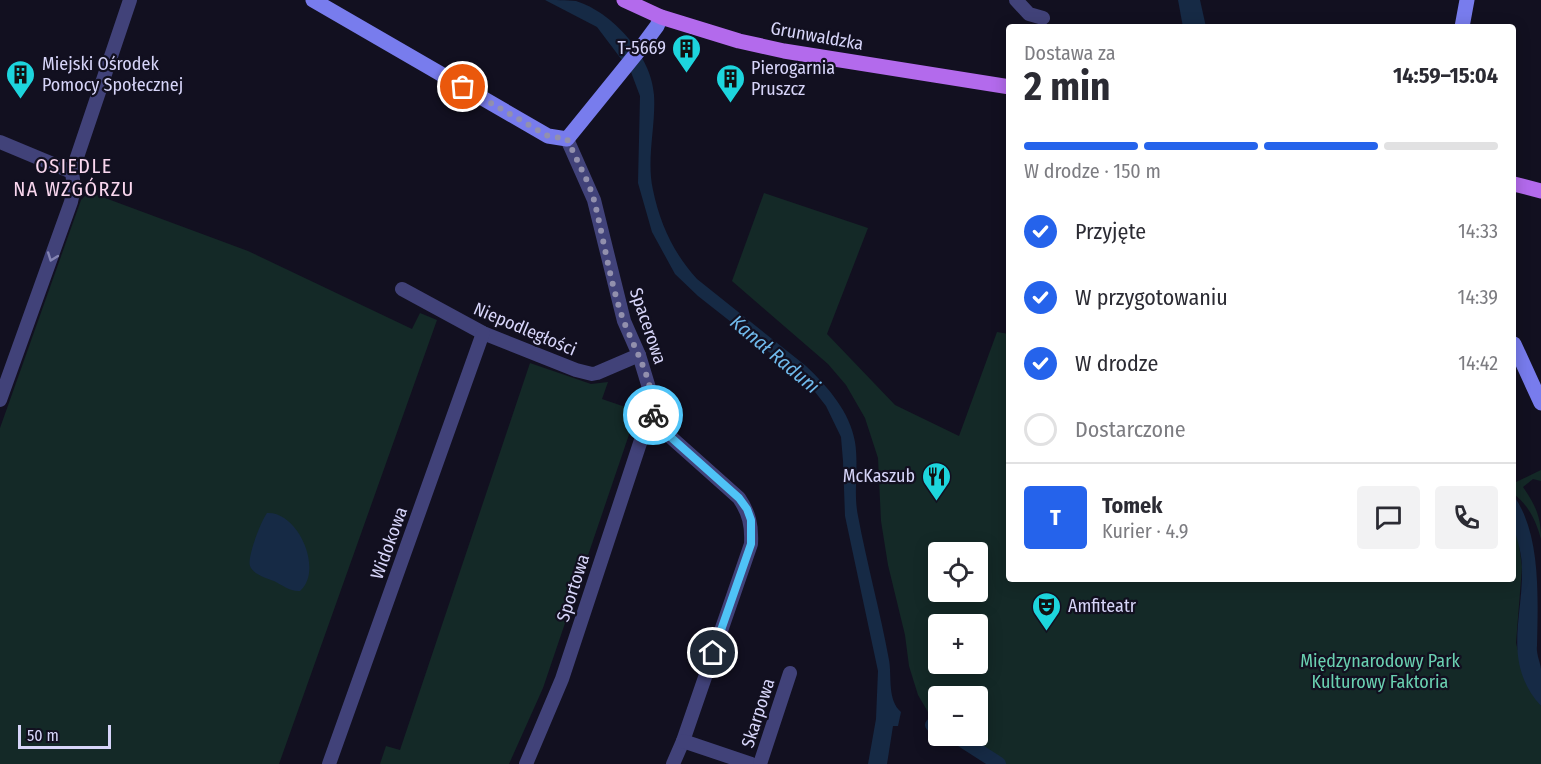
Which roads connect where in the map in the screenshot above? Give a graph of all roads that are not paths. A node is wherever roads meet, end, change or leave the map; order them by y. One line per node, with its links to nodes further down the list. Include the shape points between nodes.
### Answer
1 (130, 0): 12 (street)
2 (313, 0): 10 (street, via 548,136)
3 (624, 0): 6 (main road, Grunwaldzka)
4 (1016, 0): 7 (street, via 1029,14)
5 (1467, 0): 8 (street)
6 (661, 17): 9 (main road, Grunwaldzka, via 784,51); 10 (street, via 624,70)
7 (1043, 18)
8 (1463, 24)
9 (1006, 86)
10 (567, 139): 18 (street, Spacerowa, via 589,185 624,321)
11 (0, 142): 12 (street)
12 (72, 172): 19 (street, one-way to 19, via 71,202)
13 (1516, 184): 14 (main road)
14 (1541, 190)
15 (402, 289): 16 (street, Niepodległości)
16 (483, 333): 18 (street, Niepodległości, via 592,374); 24 (street, Widokowa)
17 (1516, 348): 20 (street)
18 (639, 355): 21 (street, Spacerowa, via 653,401)
19 (0, 400)
20 (1540, 401)
21 (652, 423): 23 (street, via 739,498 747,509 751,526 751,544); 25 (street, Sportowa, via 642,437 559,687)
22 (790, 673): 28 (street, Skarpowa)
23 (683, 741): 26 (street); 27 (street)
24 (329, 764)
25 (526, 764)
26 (673, 764)
27 (751, 764)
28 (760, 764)

